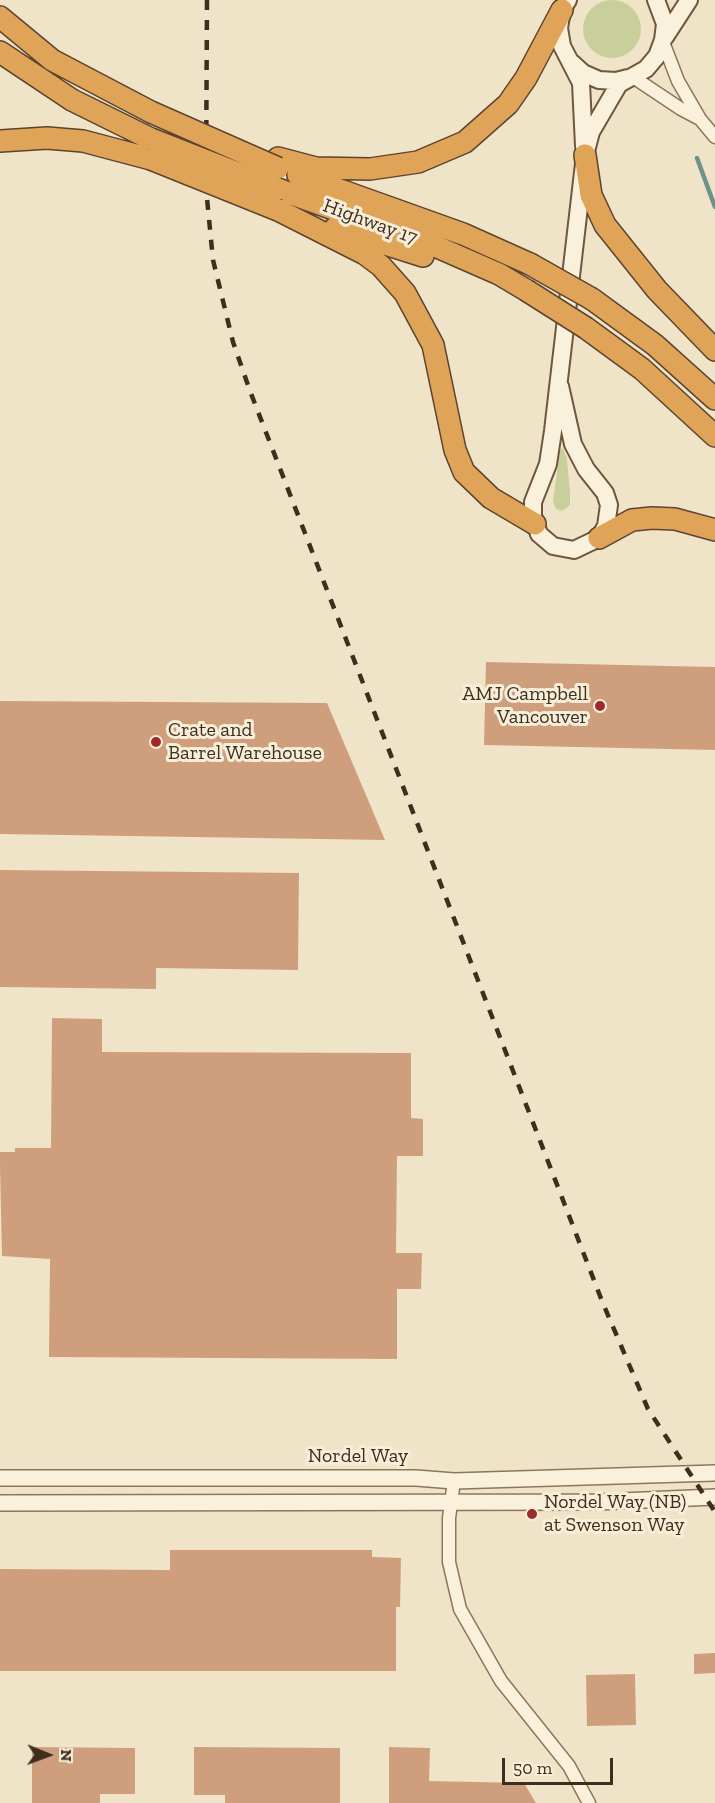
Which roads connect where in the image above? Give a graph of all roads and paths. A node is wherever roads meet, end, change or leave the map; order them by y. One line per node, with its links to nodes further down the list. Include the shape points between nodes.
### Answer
1 (656, 0): 5 (main road, via 664,24)
2 (689, 0): 5 (main road)
3 (565, 5): 7 (main road, via 559,28 562,46); 14 (highway, via 508,104 465,142 418,162 370,169 316,168)
4 (0, 17): 14 (highway, Highway 17, bridge, via 52,60)
5 (663, 41): 8 (main road, via 646,69); 9 (street, via 678,81)
6 (0, 51): 12 (highway, Highway 17)
7 (571, 62): 8 (main road, via 599,80); 13 (main road, via 583,95)
8 (632, 77): 9 (street); 13 (main road, via 619,84 606,104 591,132)
9 (700, 119): 10 (street)
10 (715, 137)
11 (0, 141): 12 (highway, via 46,138)
12 (151, 149): 14 (highway, Highway 17, bridge)
13 (585, 155): 15 (highway, via 591,195 605,225 657,290); 16 (main road)
14 (278, 181): 17 (highway, Highway 17, bridge, via 463,234 530,264 592,299 655,345); 18 (highway, Highway 17, bridge, via 499,274 586,328 642,369); 19 (highway, via 399,285 433,345 455,450 464,472 491,498)
15 (715, 350)
16 (560, 386): 19 (main road, via 548,464 533,502); 21 (main road, via 573,444 608,500 608,520)
17 (715, 399)
18 (715, 436)
19 (535, 524): 21 (main road, via 544,540 564,550 578,549)
20 (715, 530): 21 (highway, via 675,519 652,518 633,520)
21 (599, 538)
22 (715, 1473): 24 (street, Nordel Way)
23 (0, 1478): 24 (street, Nordel Way)
24 (454, 1481): 26 (street)
25 (715, 1497): 26 (street)
26 (451, 1502): 27 (street); 28 (street, via 449,1562 460,1610 501,1681 569,1766)
27 (0, 1503)
28 (589, 1803)

